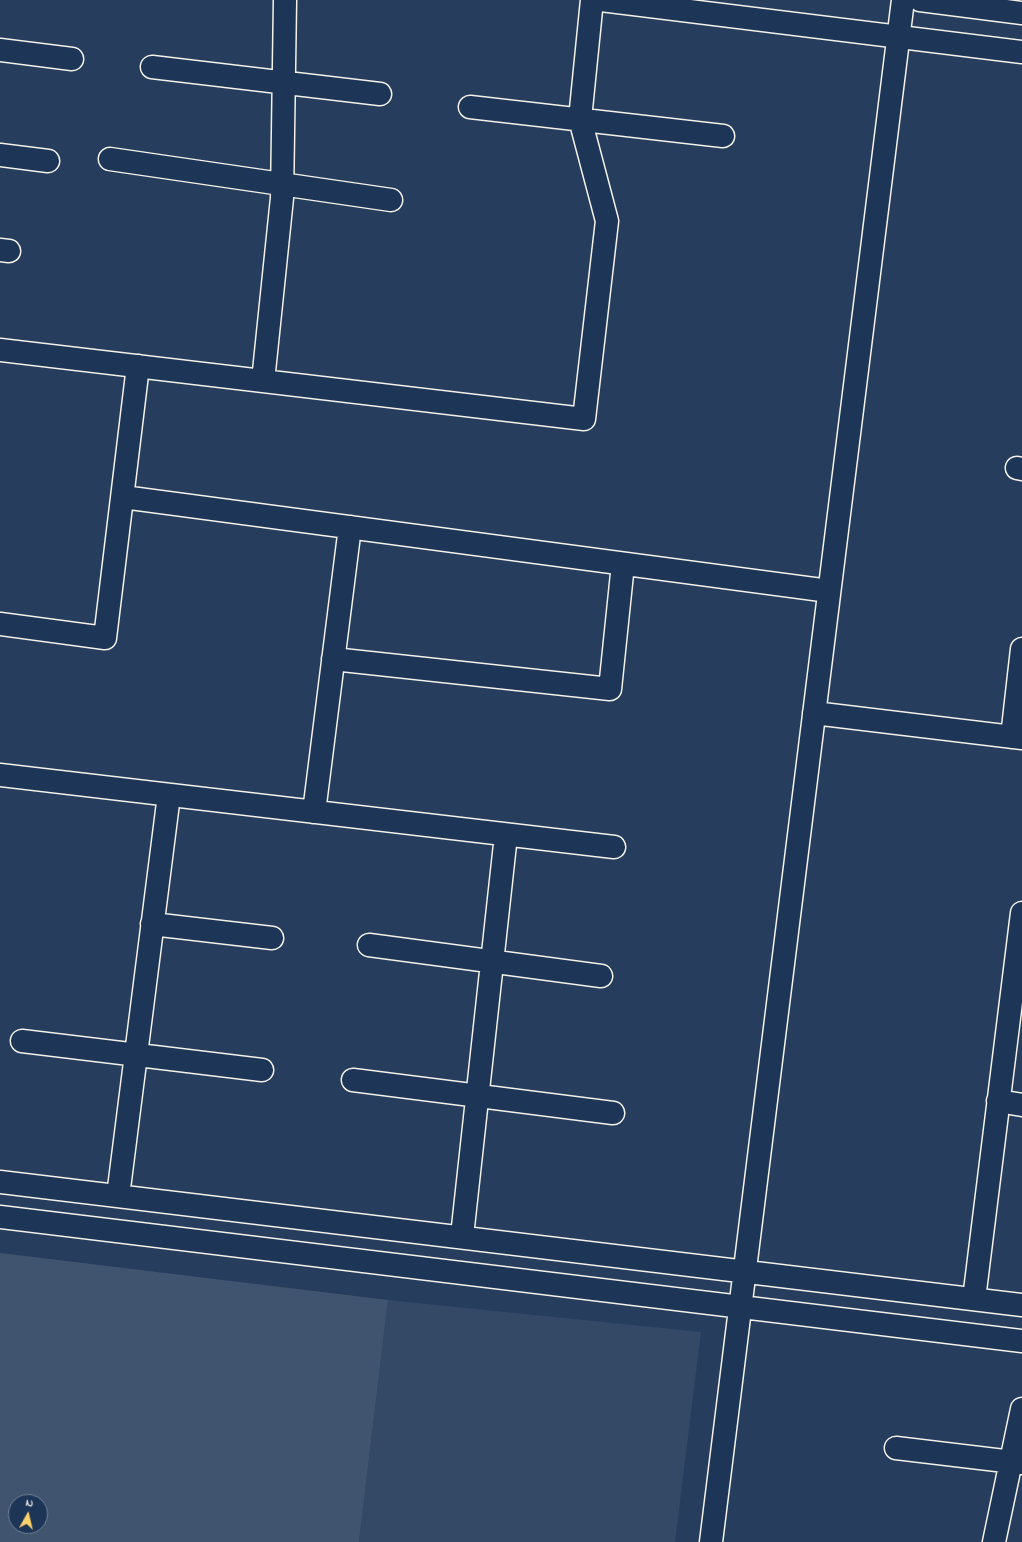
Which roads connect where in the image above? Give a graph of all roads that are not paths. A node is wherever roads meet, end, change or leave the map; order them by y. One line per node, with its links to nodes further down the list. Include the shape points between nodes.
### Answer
1 (285, 0): 12 (street)
2 (592, 0): 15 (street)
3 (601, 0): 7 (street)
4 (903, 0): 7 (street)
5 (920, 0): 6 (street)
6 (1022, 12)
7 (898, 37): 9 (street); 28 (street)
8 (0, 50): 10 (street)
9 (1022, 52)
10 (72, 59)
11 (152, 67): 12 (street)
12 (284, 83): 13 (street); 20 (street)
13 (380, 94)
14 (470, 106): 15 (street)
15 (580, 119): 16 (street); 24 (street, via 607,221 584,419)
16 (723, 136)
17 (0, 155): 19 (street)
18 (110, 159): 20 (street)
19 (48, 160)
20 (282, 184): 21 (street); 24 (street)
21 (391, 200)
22 (0, 350): 23 (street)
23 (138, 366): 24 (street); 25 (street)
24 (263, 381)
25 (123, 497): 26 (street); 29 (street, via 105,638)
26 (350, 527): 27 (street); 31 (street)
27 (623, 564): 28 (street); 31 (street, via 610,689)
28 (829, 591): 32 (street)
29 (0, 624)
30 (1022, 649): 33 (street)
31 (333, 659): 36 (street)
32 (814, 713): 33 (street); 57 (street)
33 (1017, 737)
34 (0, 775): 35 (street)
35 (169, 794): 36 (street); 40 (street)
36 (314, 812): 37 (street)
37 (506, 835): 38 (street); 43 (street)
38 (614, 847)
39 (1022, 913): 50 (street)
40 (152, 924): 41 (street); 46 (street)
41 (272, 938)
42 (369, 945): 43 (street)
43 (492, 962): 44 (street); 49 (street)
44 (600, 976)
45 (22, 1041): 46 (street)
46 (136, 1055): 47 (street); 54 (street)
47 (262, 1070)
48 (353, 1080): 49 (street)
49 (478, 1095): 52 (street); 56 (street)
50 (998, 1101): 51 (street); 58 (street)
51 (1022, 1105)
52 (613, 1113)
53 (0, 1182): 54 (street)
54 (118, 1196): 56 (street)
55 (0, 1217): 60 (street)
56 (462, 1236): 57 (street)
57 (745, 1271): 58 (street); 60 (street)
58 (974, 1299): 59 (street)
59 (1022, 1304)
60 (740, 1307): 61 (street); 65 (street)
61 (1022, 1341)
62 (1022, 1409): 64 (street)
63 (896, 1448): 64 (street)
64 (1017, 1462): 66 (street)
65 (711, 1542)
66 (994, 1542)

